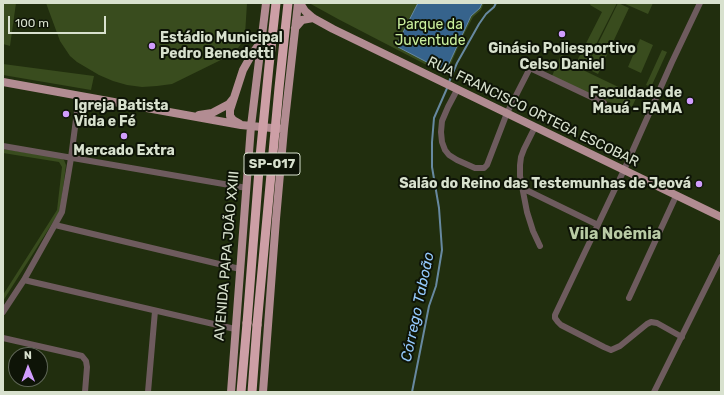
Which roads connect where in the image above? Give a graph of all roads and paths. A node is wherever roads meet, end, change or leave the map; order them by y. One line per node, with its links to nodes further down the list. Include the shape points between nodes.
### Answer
1 (266, 3): 8 (main road, AVENIDA PAPA JOÃO XXIII)
2 (276, 3): 42 (highway, AVENIDA PAPA JOÃO XXIII / SP-017, bridge, via 260,157)
3 (288, 3): 43 (highway, SP-017, bridge)
4 (299, 3): 6 (main road, RUA FRANCISCO ORTEGA ESCOBAR); 7 (main road)
5 (700, 3): 22 (street)
6 (313, 18): 7 (main road, via 302,20); 10 (main road, RUA FRANCISCO ORTEGA ESCOBAR)
7 (295, 28): 19 (main road)
8 (262, 42): 12 (main road, via 243,70); 17 (main road, AVENIDA PAPA JOÃO XXIII)
9 (3, 82): 11 (main road)
10 (455, 88): 14 (main road, RUA FRANCISCO ORTEGA ESCOBAR); 14 (street, via 442,121 441,132 446,150 457,160 475,168 484,168)
11 (79, 96): 15 (main road); 21 (street)
12 (235, 97): 15 (main road, via 229,104 212,113); 16 (main road, via 230,114 233,120)
13 (604, 103): 14 (street, via 530,68)
14 (507, 113): 18 (main road, RUA FRANCISCO ORTEGA ESCOBAR)
15 (190, 116): 16 (main road)
16 (241, 125): 17 (main road)
17 (252, 126): 19 (main road); 23 (main road, AVENIDA PAPA JOÃO XXIII)
18 (535, 127): 22 (main road, RUA FRANCISCO ORTEGA ESCOBAR); 24 (street, via 521,157)
19 (284, 129): 44 (main road)
20 (3, 146): 21 (street)
21 (71, 158): 23 (street); 27 (street, via 62,212)
22 (624, 170): 25 (main road, RUA FRANCISCO ORTEGA ESCOBAR); 28 (street)
23 (247, 188): 31 (main road, AVENIDA PAPA JOÃO XXIII)
24 (522, 188): 28 (street); 29 (street, via 527,212)
25 (676, 196): 26 (main road, RUA FRANCISCO ORTEGA ESCOBAR); 33 (street)
26 (721, 217)
27 (55, 224): 31 (street); 32 (street)
28 (598, 225): 37 (street, via 555,318 558,322 612,350 651,322)
29 (540, 246)
30 (721, 257): 37 (street)
31 (240, 269): 36 (main road, AVENIDA PAPA JOÃO XXIII)
32 (24, 280): 34 (street); 35 (street)
33 (628, 298)
34 (155, 311): 36 (street); 40 (street)
35 (3, 312)
36 (235, 329): 41 (main road, AVENIDA PAPA JOÃO XXIII)
37 (682, 337): 45 (street)
38 (3, 338): 39 (street, via 82,356 87,367)
39 (85, 392)
40 (148, 392)
41 (231, 392)
42 (241, 392)
43 (252, 392)
44 (263, 392)
45 (654, 392)

